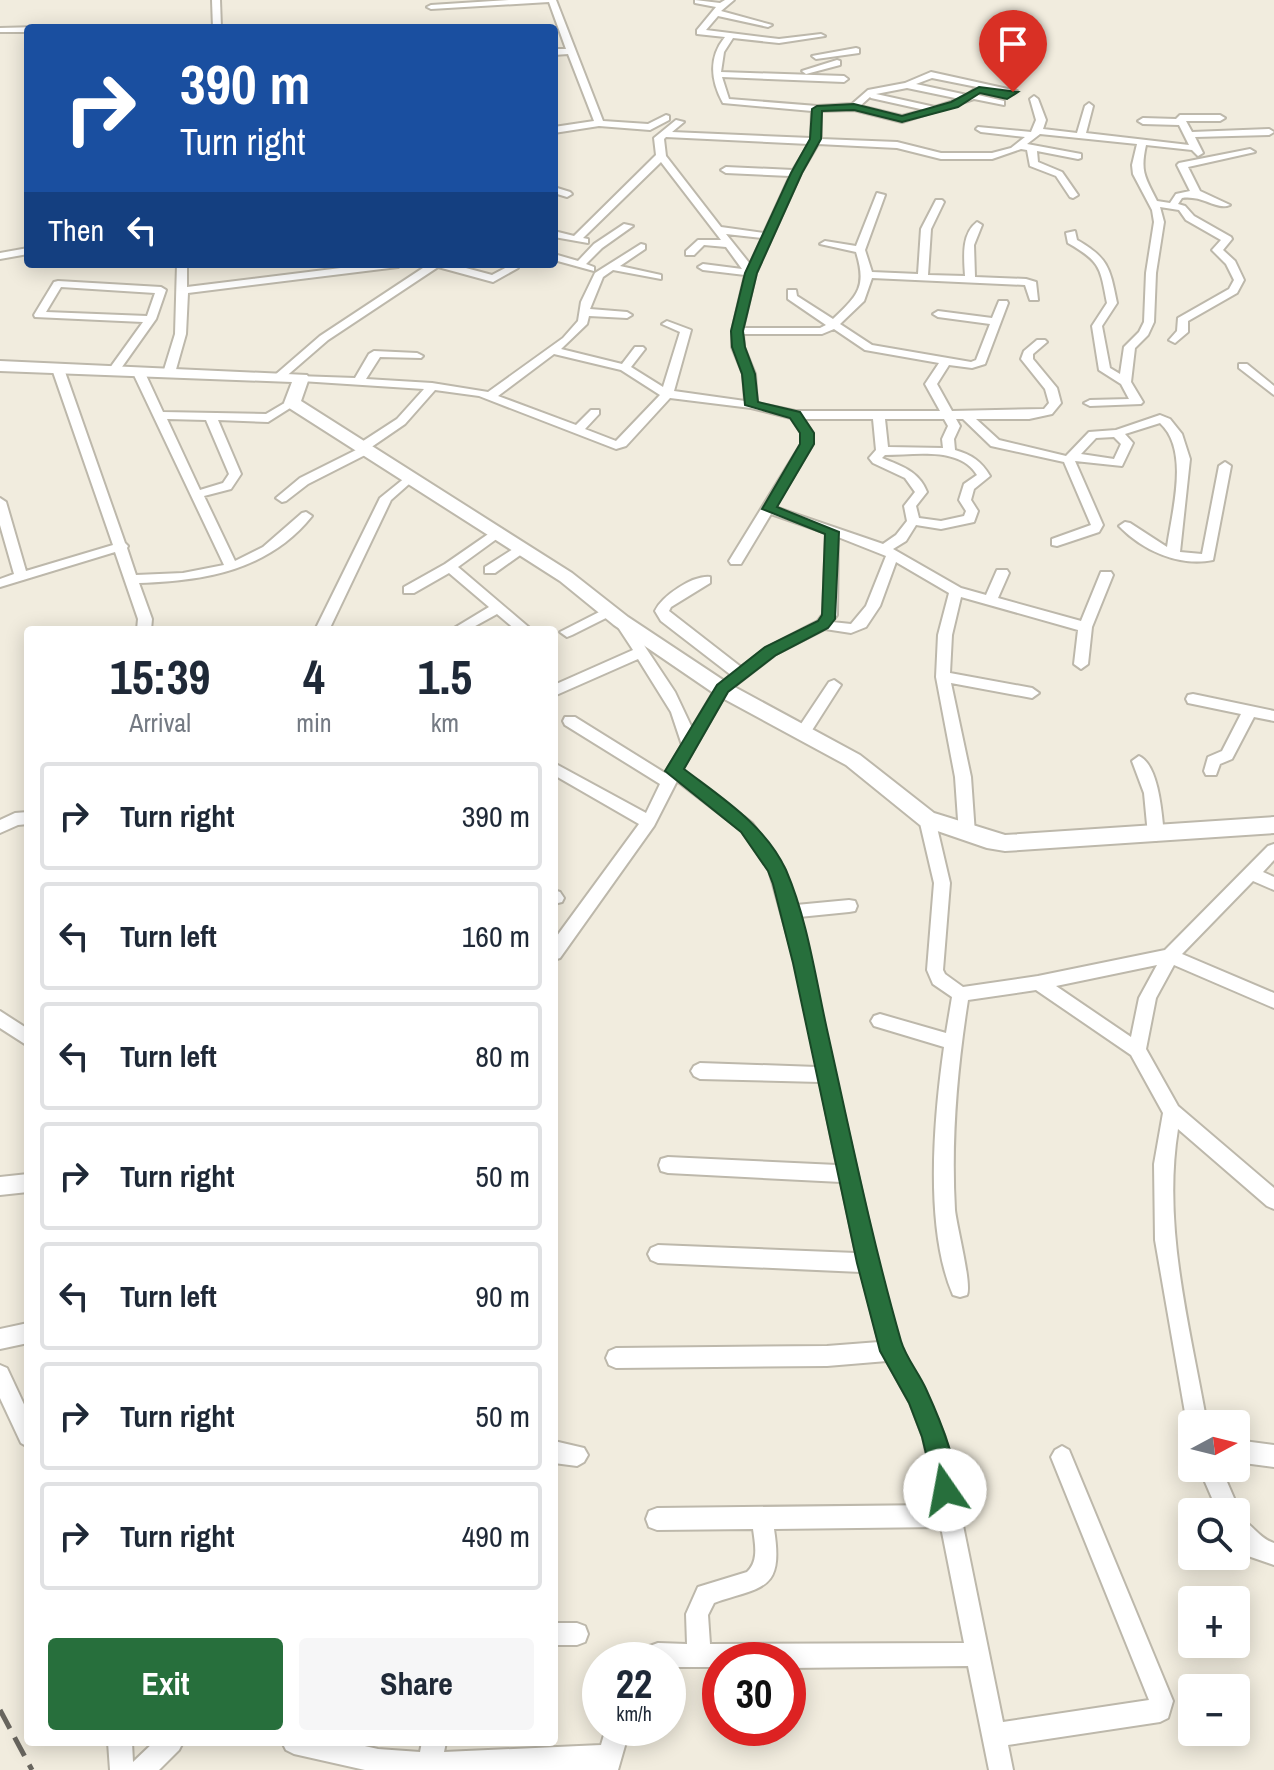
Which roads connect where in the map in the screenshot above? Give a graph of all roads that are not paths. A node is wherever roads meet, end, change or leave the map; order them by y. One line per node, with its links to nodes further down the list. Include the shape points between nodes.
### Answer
1 (216, 0): 7 (street)
2 (551, 0): 5 (street); 15 (street)
3 (730, 0): 6 (street)
4 (698, 1): 6 (street)
5 (431, 7)
6 (719, 10): 8 (street); 12 (street, via 700,32)
7 (217, 24)
8 (768, 25)
9 (24, 29): 10 (street)
10 (0, 30)
11 (821, 36): 14 (street)
12 (730, 37): 14 (street); 20 (street, via 715,58)
13 (845, 43): 14 (street)
14 (812, 47): 16 (street); 19 (street)
15 (570, 51): 17 (street); 35 (street)
16 (856, 51)
17 (558, 52)
18 (837, 63): 19 (street)
19 (808, 71): 21 (street)
20 (718, 74): 21 (street); 29 (street, via 726,101)
21 (789, 75): 22 (street)
22 (844, 79)
23 (907, 85): 24 (street); 24 (street, via 931,75); 25 (street)
24 (976, 92): 24 (street, via 1002,102 1013,91); 30 (street)
25 (869, 95): 28 (street); 30 (street)
26 (1034, 99): 40 (street, via 1041,120)
27 (1089, 106): 43 (street)
28 (854, 107): 29 (street); 30 (street, via 902,119)
29 (817, 109): 44 (street)
30 (935, 110)
31 (1220, 118): 34 (street, via 1185,116)
32 (1143, 121): 34 (street)
33 (679, 122): 41 (street)
34 (1182, 122): 42 (street)
35 (599, 123): 36 (street); 37 (street)
36 (624, 125)
37 (558, 129)
38 (981, 129): 40 (street)
39 (1269, 132): 42 (street)
40 (1036, 133): 43 (street); 46 (street)
41 (662, 134): 44 (street); 50 (street)
42 (1187, 135): 48 (street)
43 (1081, 136): 45 (street)
44 (816, 139): 46 (street, via 897,145 951,157 992,156); 54 (street)
45 (1142, 143): 48 (street); 61 (street, via 1137,165)
46 (1021, 145): 47 (street)
47 (1032, 148): 51 (street); 59 (street, via 1033,164 1059,174)
48 (1195, 148): 52 (street)
49 (1250, 152): 52 (street)
50 (661, 156): 66 (street); 70 (street)
51 (1078, 156)
52 (1203, 162): 56 (street, via 1182,166)
53 (726, 170): 54 (street)
54 (796, 173): 69 (street)
55 (558, 191): 57 (street)
56 (1196, 193): 62 (street, via 1179,196); 63 (street)
57 (567, 194)
58 (880, 195): 75 (street)
59 (1073, 195)
60 (939, 202): 92 (street, via 926,229)
61 (1153, 203): 62 (street); 122 (street, via 1159,222 1149,322 1130,347)
62 (1173, 205): 106 (street, via 1227,239 1217,250 1239,280 1233,291 1182,320 1183,332)
63 (1225, 205)
64 (977, 225): 93 (street, via 969,245)
65 (628, 226): 73 (street)
66 (719, 230): 69 (street); 71 (street)
67 (1071, 233): 122 (street, via 1072,241 1093,253 1105,268 1112,303 1097,326 1101,358 1105,370)
68 (558, 235): 70 (street)
69 (768, 236): 88 (street)
70 (577, 238): 73 (street)
71 (730, 244): 77 (street, via 702,242); 88 (street)
72 (825, 244): 75 (street)
73 (598, 246): 80 (street)
74 (641, 247): 81 (street)
75 (860, 250): 90 (street)
76 (24, 252): 78 (street)
77 (690, 253)
78 (0, 256)
79 (558, 258): 80 (street)
80 (581, 264): 89 (street)
81 (613, 267): 89 (street); 91 (street)
82 (703, 267): 88 (street)
83 (182, 268): 94 (street)
84 (366, 268): 94 (street)
85 (432, 268): 119 (street, via 324,338)
86 (453, 268): 87 (street, via 493,279)
87 (513, 268)
88 (751, 273): 105 (street)
89 (599, 275): 98 (street)
90 (868, 275): 92 (street); 104 (street, via 860,299)
91 (657, 277)
92 (923, 278): 93 (street)
93 (970, 280): 96 (street, via 1029,282)
94 (182, 291): 118 (street, via 177,357)
95 (792, 292): 104 (street)
96 (1034, 298)
97 (1003, 303): 102 (street)
98 (585, 312): 100 (street); 109 (street, via 583,322)
99 (938, 314): 102 (street)
100 (627, 315)
101 (151, 319): 101 (street, via 161,290 58,284 39,315); 116 (street)
102 (994, 321): 111 (street, via 979,365)
103 (667, 324): 125 (street, via 686,330)
104 (832, 326): 105 (street, via 822,331); 111 (street, via 869,348)
105 (737, 331): 129 (street)
106 (1175, 340)
107 (1041, 342): 134 (street, via 1027,359 1051,388 1053,408 1029,415)
108 (639, 349): 114 (street)
109 (554, 351): 114 (street); 126 (street)
110 (417, 356): 121 (street, via 376,354)
111 (946, 361): 133 (street, via 931,384)
112 (0, 366): 115 (main road)
113 (1243, 366): 124 (street)
114 (625, 368): 125 (street)
115 (58, 369): 116 (main road); 155 (street)
116 (113, 372): 117 (main road)
117 (139, 373): 118 (main road); 131 (street)
118 (169, 373): 119 (main road)
119 (279, 377): 120 (main road)
120 (301, 378): 121 (street); 127 (main road)
121 (359, 381): 123 (street)
122 (1125, 382): 128 (street, via 1137,402)
123 (432, 386): 126 (street); 139 (street, via 401,425)
124 (1274, 392)
125 (667, 394): 129 (street); 137 (street, via 622,443 609,445)
126 (490, 396): 137 (street)
127 (292, 403): 135 (street, via 268,418); 139 (main road)
128 (1090, 403)
129 (751, 405): 132 (street)
130 (595, 412): 137 (street)
131 (158, 415): 135 (street); 145 (street)
132 (795, 415): 136 (street); 148 (street, via 807,433 807,444)
133 (951, 415): 134 (street); 136 (street); 141 (street)
134 (966, 415): 142 (street, via 995,443)
135 (210, 416): 145 (street, via 235,474 227,486)
136 (879, 416): 140 (street)
137 (577, 431)
138 (1117, 433): 142 (street, via 1093,435); 142 (street, via 1127,443 1118,463); 158 (street, via 1160,419 1176,434 1184,459)
139 (363, 449): 144 (main road); 146 (street)
140 (882, 451): 141 (street); 150 (street, via 877,460 910,475 920,486 910,506)
141 (949, 452): 150 (street, via 975,460 984,476 968,487 965,500 972,515 952,524)
142 (1071, 458): 154 (street, via 1097,525)
143 (1225, 466): 158 (street, via 1208,557)
144 (411, 477): 152 (main road); 176 (street, via 386,498)
145 (195, 495): 160 (street)
146 (282, 498)
147 (0, 502): 165 (street)
148 (769, 509): 153 (street); 159 (street)
149 (306, 516): 160 (street, via 268,553)
150 (913, 521): 157 (street)
151 (1125, 526): 158 (street)
152 (497, 532): 156 (main road); 161 (street)
153 (832, 532): 157 (street); 174 (street, via 830,615)
154 (1057, 542)
155 (122, 546): 165 (street); 166 (street)
156 (521, 548): 162 (street); 173 (main road)
157 (888, 551): 170 (street); 174 (street, via 871,612 860,626)
158 (1173, 554)
159 (736, 561)
160 (231, 567): 166 (street, via 200,576)
161 (450, 567): 169 (street); 172 (street)
162 (490, 570)
163 (1002, 573): 171 (street)
164 (1106, 575): 179 (street)
165 (21, 577): 168 (street)
166 (132, 579): 175 (street)
167 (705, 580): 183 (street, via 662,611)
168 (0, 583)
169 (409, 590)
170 (956, 591): 171 (street); 184 (street, via 945,635)
171 (991, 600): 179 (street)
172 (498, 607): 177 (street); 178 (street)
173 (615, 616): 180 (street); 181 (street); 187 (main road)
174 (823, 624): 183 (street)
175 (144, 626)
176 (324, 626)
177 (465, 626)
178 (520, 626)
179 (1085, 627): 182 (street)
180 (567, 632)
181 (639, 653): 186 (street); 194 (street, via 675,703)
182 (1081, 664)
183 (740, 674): 187 (street)
184 (943, 677): 188 (street); 204 (street, via 963,777)
185 (834, 685): 193 (street)
186 (558, 689)
187 (722, 689): 193 (main road); 194 (street)
188 (1032, 693)
189 (1193, 699): 190 (street)
190 (1250, 711): 191 (street); 197 (street, via 1227,755 1213,761)
191 (1274, 716)
192 (570, 721): 198 (street)
193 (804, 731): 200 (main road, via 853,760)
194 (689, 745): 198 (street)
195 (1139, 761): 205 (street, via 1152,793)
196 (558, 770): 201 (street)
197 (1211, 771)
198 (671, 776): 201 (street); 210 (street, via 747,827 776,868)
199 (24, 818): 203 (street)
200 (927, 819): 204 (main road); 214 (street, via 942,883 935,970)
201 (649, 822): 211 (street)
202 (1274, 825): 205 (main road)
203 (0, 827)
204 (967, 834): 205 (main road, via 1005,843)
205 (1156, 835)
206 (1274, 850): 207 (street)
207 (1251, 873): 208 (street); 212 (street)
208 (1274, 884)
209 (849, 906): 210 (street)
210 (790, 912): 222 (street)
211 (558, 947)
212 (1170, 956): 213 (street); 215 (street); 220 (street, via 1148,998)
213 (1038, 983): 214 (street); 220 (street)
214 (961, 994): 219 (street)
215 (1274, 1001)
216 (0, 1018): 218 (street)
217 (880, 1021): 219 (street)
218 (24, 1036)
219 (952, 1042): 231 (street, via 945,1168 950,1254)
220 (1137, 1050): 223 (street)
221 (700, 1071): 222 (street)
222 (826, 1075): 225 (street)
223 (1172, 1112): 228 (street); 237 (street, via 1163,1164 1165,1240)
224 (668, 1165): 225 (street)
225 (850, 1174): 230 (street)
226 (24, 1183): 227 (street)
227 (0, 1186)
228 (1272, 1198)
229 (658, 1254): 230 (street)
230 (868, 1263): 234 (street)
231 (960, 1288)
232 (24, 1334): 233 (street)
233 (0, 1339)
234 (892, 1351): 235 (street); 244 (street, via 934,1437)
235 (616, 1358)
236 (0, 1375): 238 (street)
237 (1195, 1410)
238 (24, 1427)
239 (558, 1453): 241 (street)
240 (1250, 1453): 242 (street)
241 (577, 1455)
242 (1274, 1456)
243 (1062, 1457): 252 (street, via 1157,1690 1160,1710)
244 (951, 1516): 245 (street); 249 (street)
245 (762, 1518): 246 (street); 251 (street, via 765,1572 749,1583 706,1595 697,1614)
246 (657, 1519)
247 (1250, 1542): 248 (street)
248 (1274, 1554)
249 (977, 1654): 251 (street); 252 (street)
250 (686, 1655): 251 (street)
251 (699, 1655)
252 (993, 1735): 260 (street)
253 (120, 1746): 258 (street)
254 (167, 1746): 259 (street)
255 (312, 1746): 256 (street, via 378,1761)
256 (432, 1754): 257 (street)
257 (609, 1763)
258 (122, 1770)
259 (142, 1770)
260 (1001, 1770)

